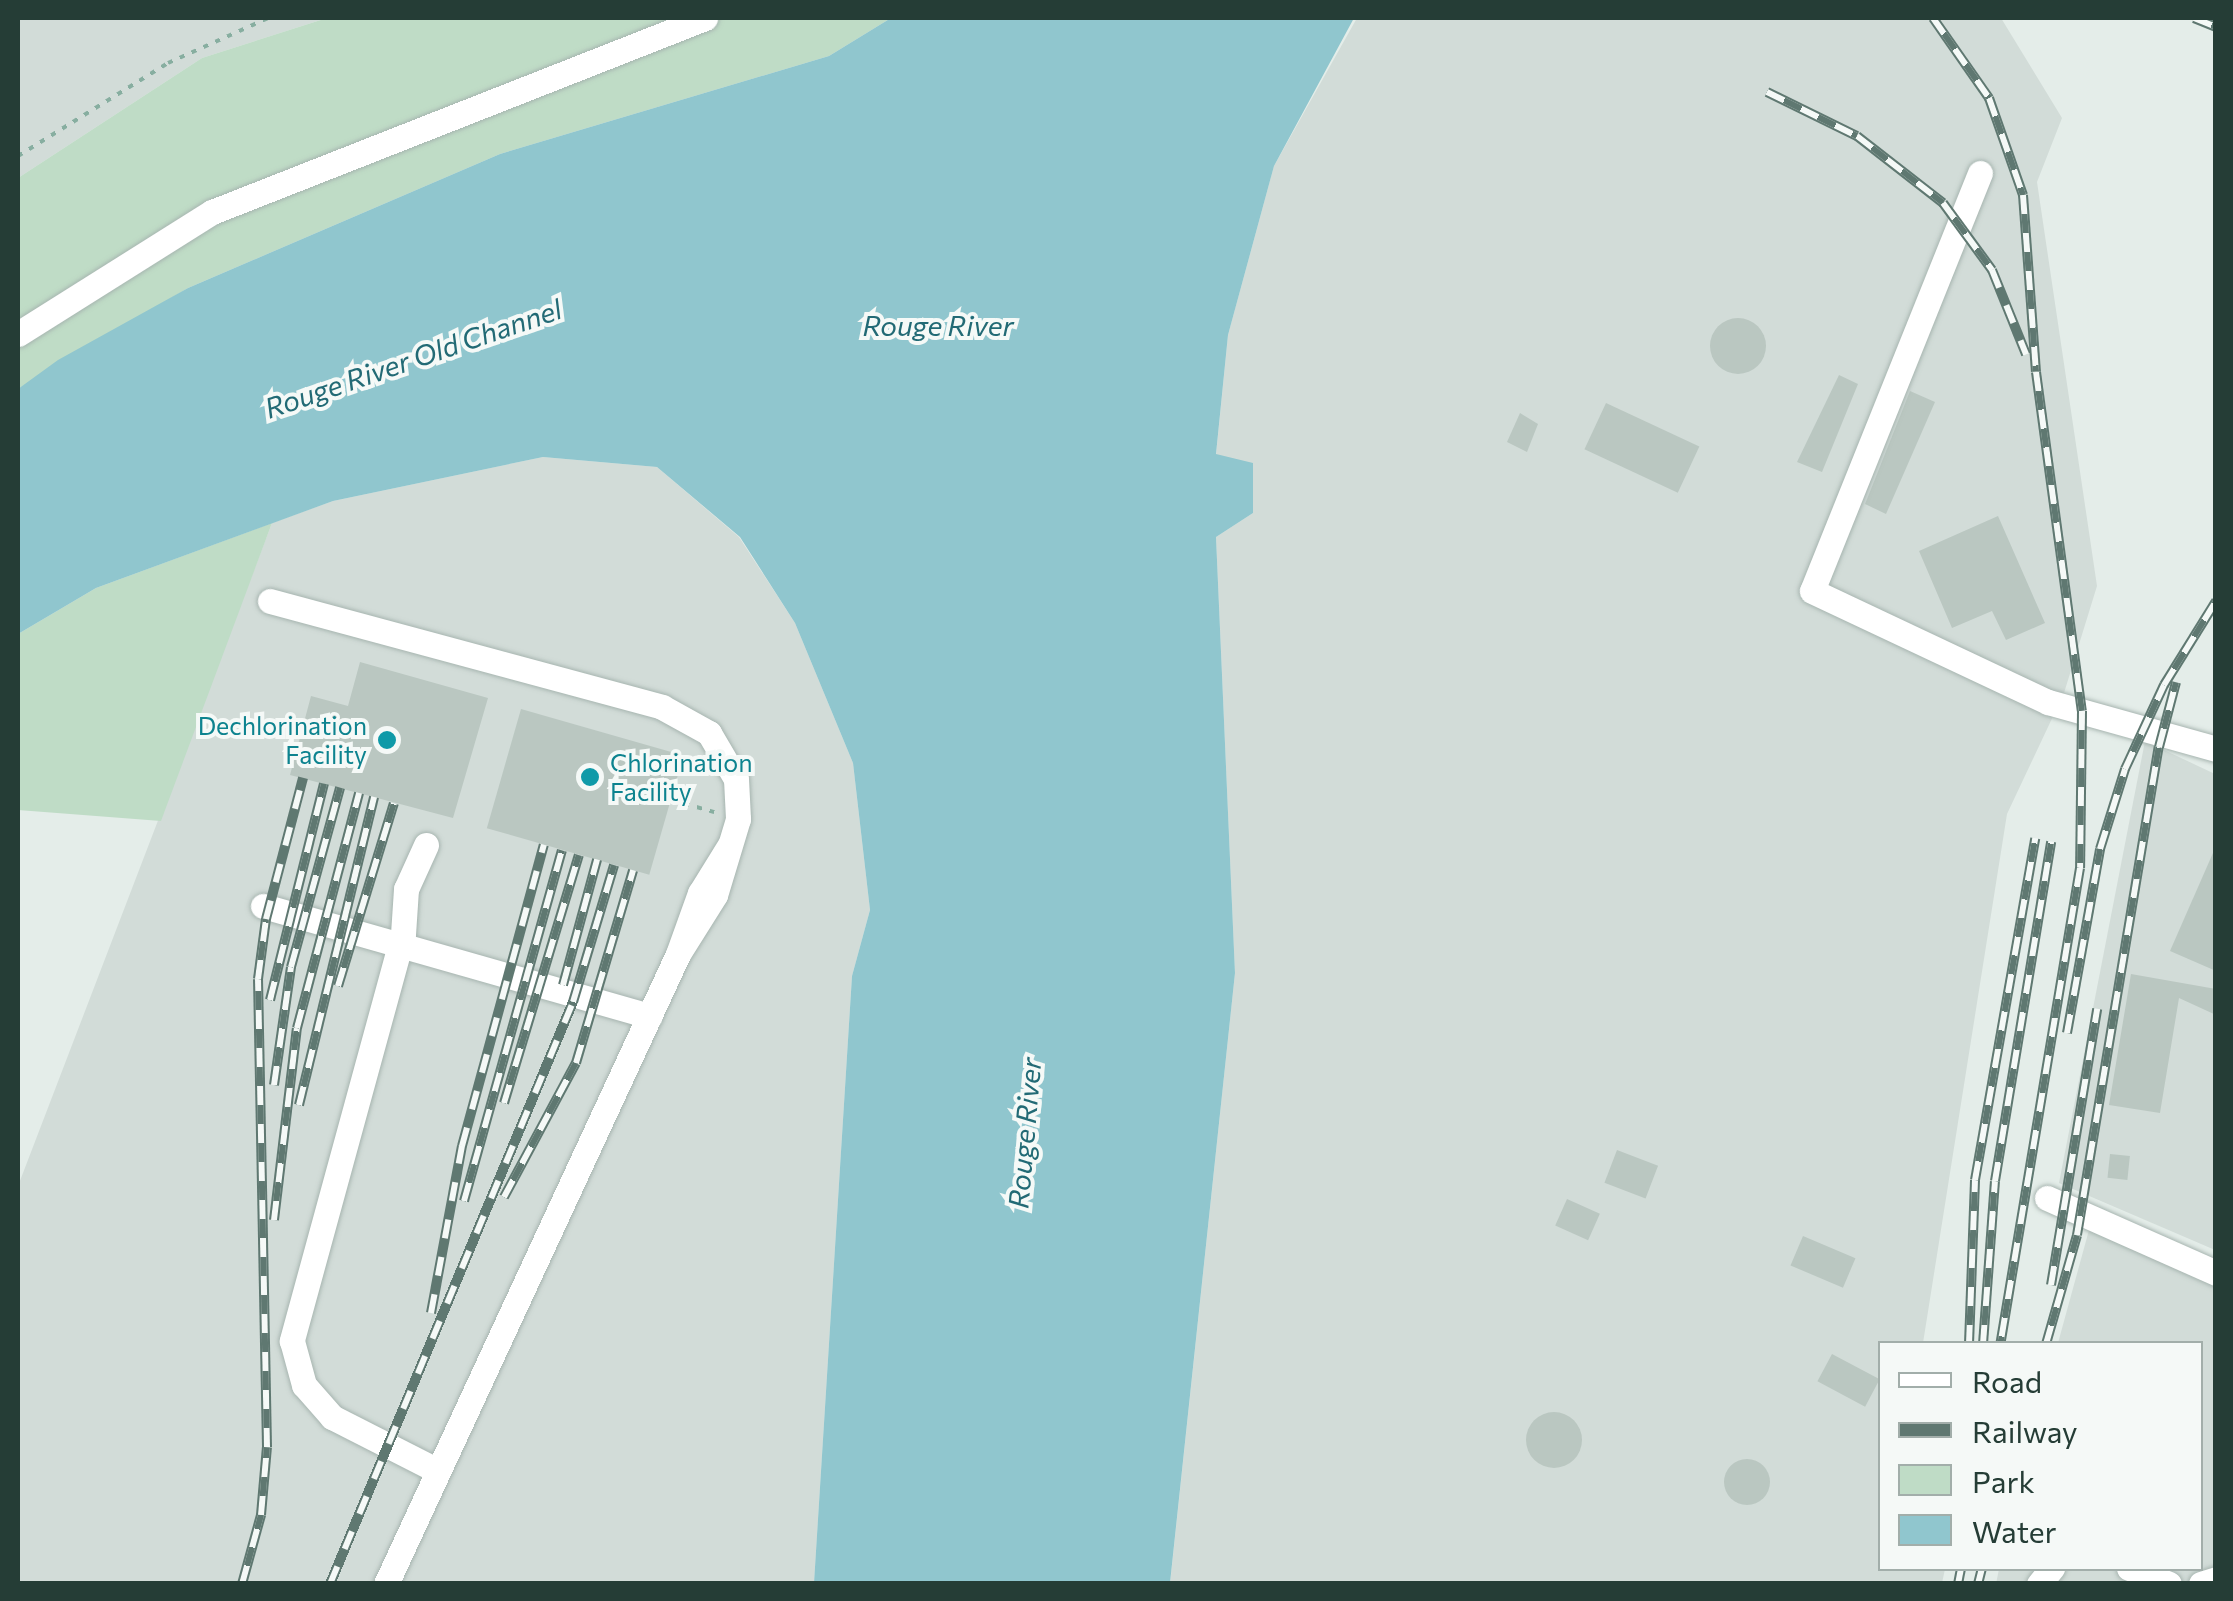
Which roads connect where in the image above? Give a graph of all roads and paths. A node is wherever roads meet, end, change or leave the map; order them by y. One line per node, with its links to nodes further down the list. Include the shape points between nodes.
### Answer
1 (268, 18): 3 (path, via 168,64)
2 (705, 18): 5 (lane, via 212,212)
3 (18, 156)
4 (1980, 172): 7 (lane, via 1812,591 2048,702)
5 (18, 334)
6 (270, 600): 9 (lane, via 676,712 708,733 731,764)
7 (2216, 749)
8 (672, 800): 9 (path)
9 (738, 820): 12 (lane)
10 (263, 906): 11 (lane)
11 (402, 940): 12 (lane); 15 (lane, via 292,1341 304,1385 324,1409)
12 (650, 1016): 15 (lane)
13 (2047, 1198): 14 (lane)
14 (2216, 1274)
15 (438, 1471): 18 (lane)
16 (2137, 1571): 19 (lane)
17 (2216, 1579): 20 (lane)
18 (386, 1584)
19 (2169, 1584)
20 (2201, 1584)

